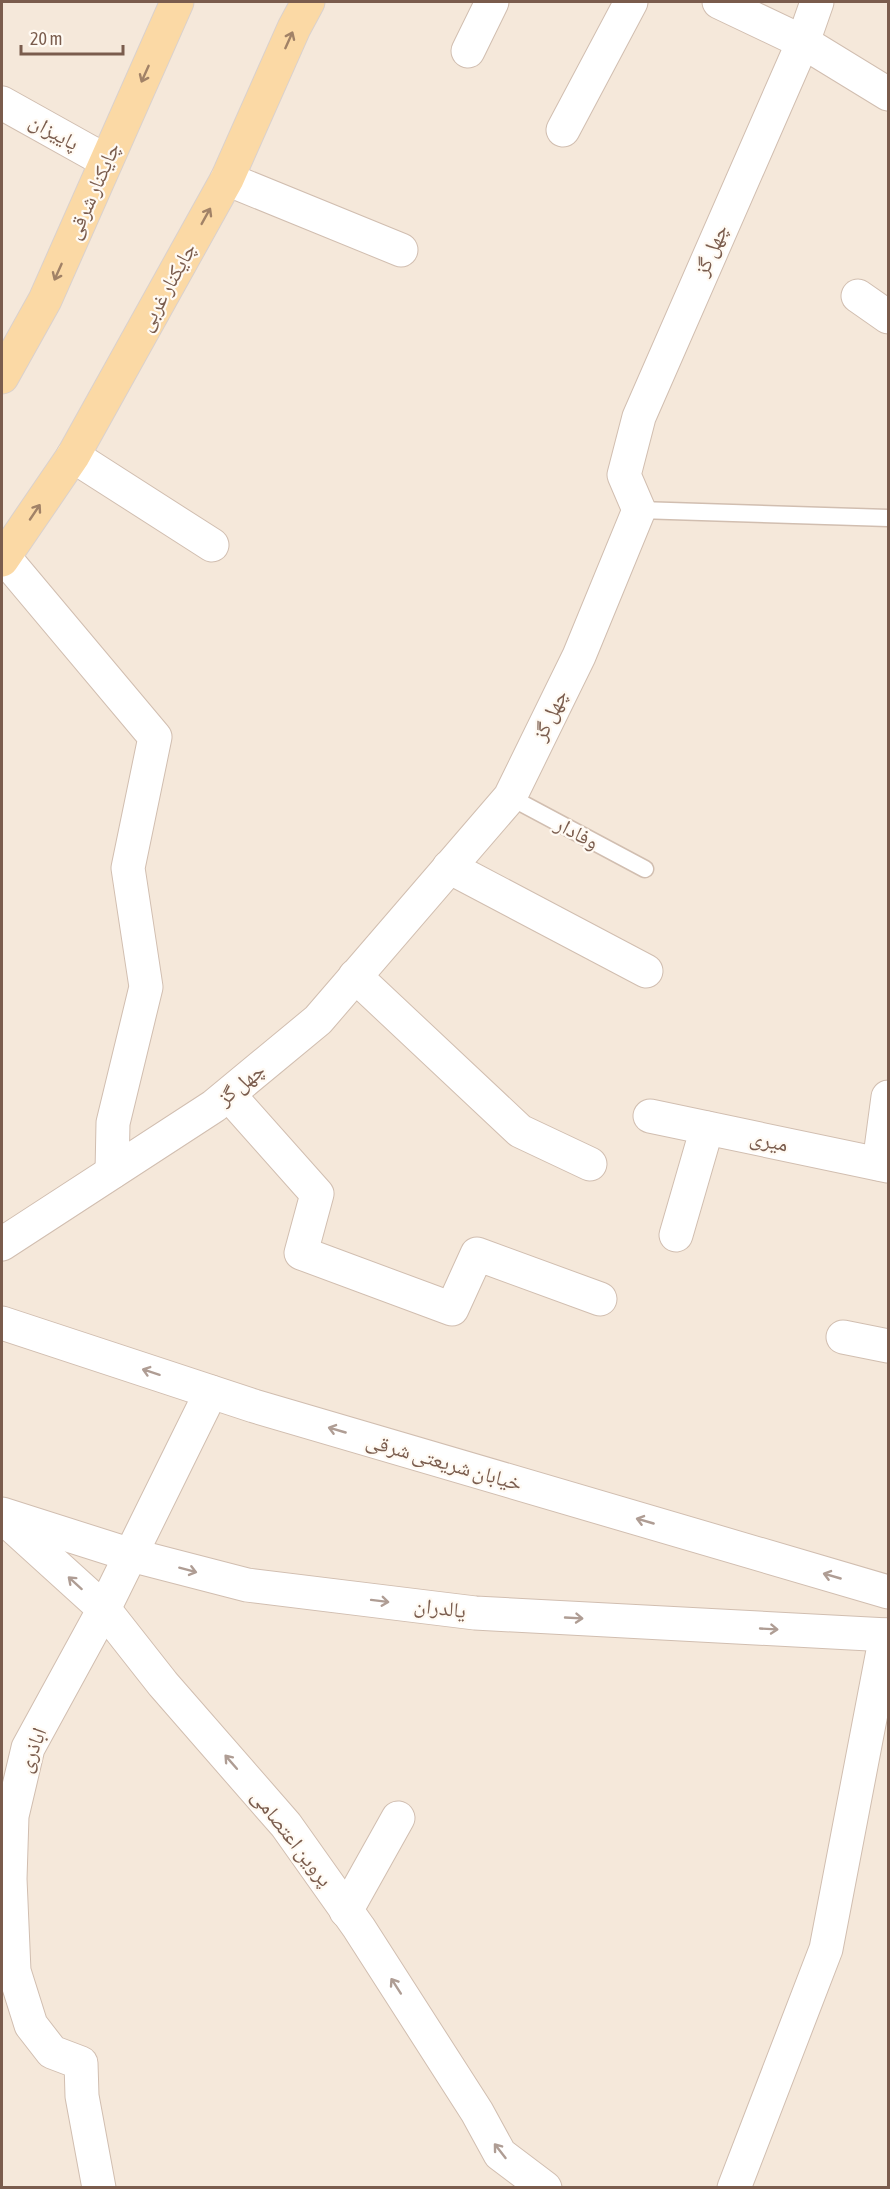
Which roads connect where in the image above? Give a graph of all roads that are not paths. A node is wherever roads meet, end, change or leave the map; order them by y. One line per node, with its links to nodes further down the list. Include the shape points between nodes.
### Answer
1 (177, 2): 12 (main road, چایکنار شرقی, one-way to 12)
2 (309, 2): 13 (main road, چایکنار غربی, one-way to 2)
3 (492, 2): 8 (street)
4 (631, 2): 11 (street)
5 (719, 2): 7 (street)
6 (817, 2): 7 (street, چهل گز)
7 (803, 42): 9 (street); 19 (street, چهل گز, via 639,417 624,475)
8 (468, 51)
9 (888, 94)
10 (2, 102): 12 (street, پاییزان)
11 (563, 130)
12 (106, 161): 17 (main road, چایکنار شرقی, one-way to 17, via 45,300)
13 (227, 178): 14 (street); 18 (main road, چایکنار غربی, one-way to 13)
14 (401, 250)
15 (858, 296): 16 (street)
16 (888, 317)
17 (4, 368)
18 (73, 456): 21 (street); 22 (main road, چایکنار غربی, one-way to 18)
19 (639, 510): 20 (lane); 23 (street, چهل گز, via 579,656)
20 (888, 518)
21 (212, 545)
22 (3, 559): 34 (street, via 155,736 128,868 146,987 113,1123)
23 (510, 796): 24 (street, چهل گز); 25 (lane, وفادار)
24 (449, 867): 26 (street); 27 (street, چهل گز)
25 (645, 869)
26 (646, 971)
27 (355, 976): 28 (street, چهل گز, via 318,1020); 32 (street, via 520,1131)
28 (229, 1095): 34 (street, چهل گز); 37 (street, via 317,1194 301,1253 452,1309 477,1254)
29 (888, 1097): 33 (street)
30 (650, 1116): 31 (street, میری)
31 (707, 1128): 33 (street, میری); 35 (street)
32 (590, 1164)
33 (884, 1165)
34 (112, 1172): 36 (street, چهل گز)
35 (676, 1235)
36 (2, 1244)
37 (600, 1299)
38 (2, 1323): 41 (street, خیابان شریعتی شرقی, one-way to 38)
39 (843, 1337): 40 (street)
40 (888, 1346)
41 (211, 1392): 43 (street, اباذری); 44 (street, خیابان شریعتی شرقی, one-way to 41)
42 (2, 1515): 43 (street, یالدران); 45 (street, پروین اعتصامی, one-way to 42)
43 (131, 1555): 45 (street, اباذری); 46 (street, یالدران, one-way to 46, via 247,1585 475,1613)
44 (888, 1592)
45 (104, 1609): 48 (street, پروین اعتصامی, one-way to 45, via 286,1825 163,1684); 49 (street, اباذری, via 28,1749 12,1816 10,1879 14,1971 31,2025 52,2052 81,2063 82,2096)
46 (887, 1635): 51 (street, via 826,1949)
47 (398, 1818): 48 (street)
48 (346, 1911): 50 (street, پروین اعتصامی, one-way to 48, via 500,2154 477,2112)
49 (99, 2187)
50 (544, 2187)
51 (734, 2187)

